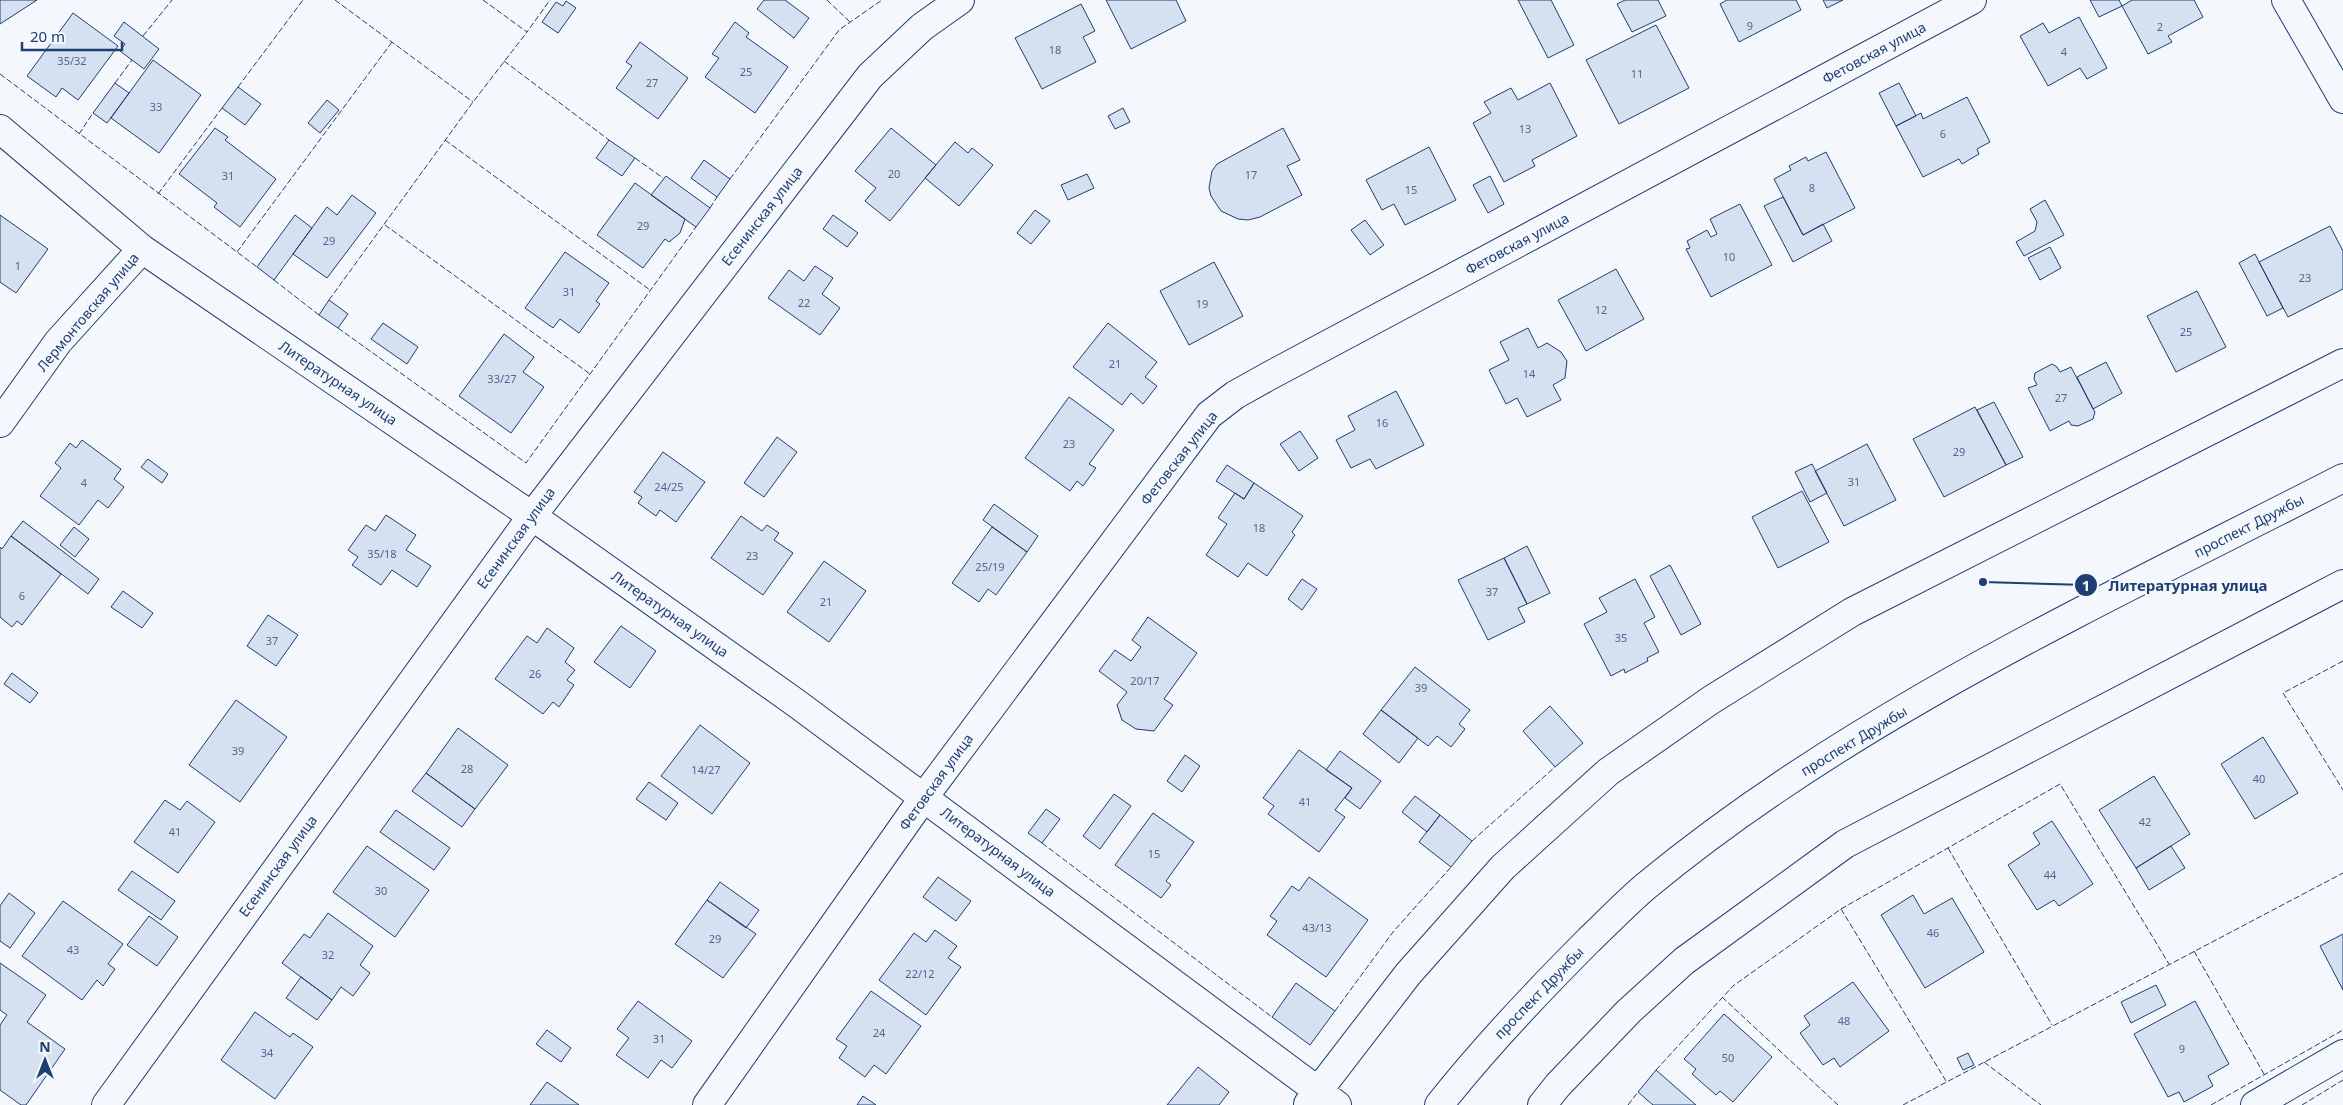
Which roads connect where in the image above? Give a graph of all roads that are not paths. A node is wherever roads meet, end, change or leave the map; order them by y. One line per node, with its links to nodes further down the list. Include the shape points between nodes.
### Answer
1 (960, 0): 10 (street, Есенинская улица, via 922,27 870,76)
2 (1972, 0): 12 (street, Фетовская улица, via 1235,395 1209,415)
3 (2286, 0): 4 (street)
4 (2343, 99)
5 (0, 129): 6 (street, Литературная улица)
6 (142, 249): 8 (street, Лермонтовская улица, via 58,342); 10 (street, Литературная улица)
7 (2343, 363): 14 (street, via 1852,612 1695,711 1608,772 1504,867 1408,974)
8 (0, 423)
9 (2343, 478): 17 (street, проспект Дружбы, via 1990,659 1753,803 1644,887 1478,1055)
10 (532, 516): 12 (street, Литературная улица); 15 (street, Есенинская улица)
11 (2343, 584): 18 (street, via 1846,844 1684,960 1629,1011)
12 (924, 797): 14 (street, Литературная улица); 16 (street, Фетовская улица)
13 (2343, 1054): 19 (street)
14 (1320, 1100)
15 (106, 1105)
16 (707, 1105)
17 (1438, 1105)
18 (1542, 1105)
19 (2255, 1105)

